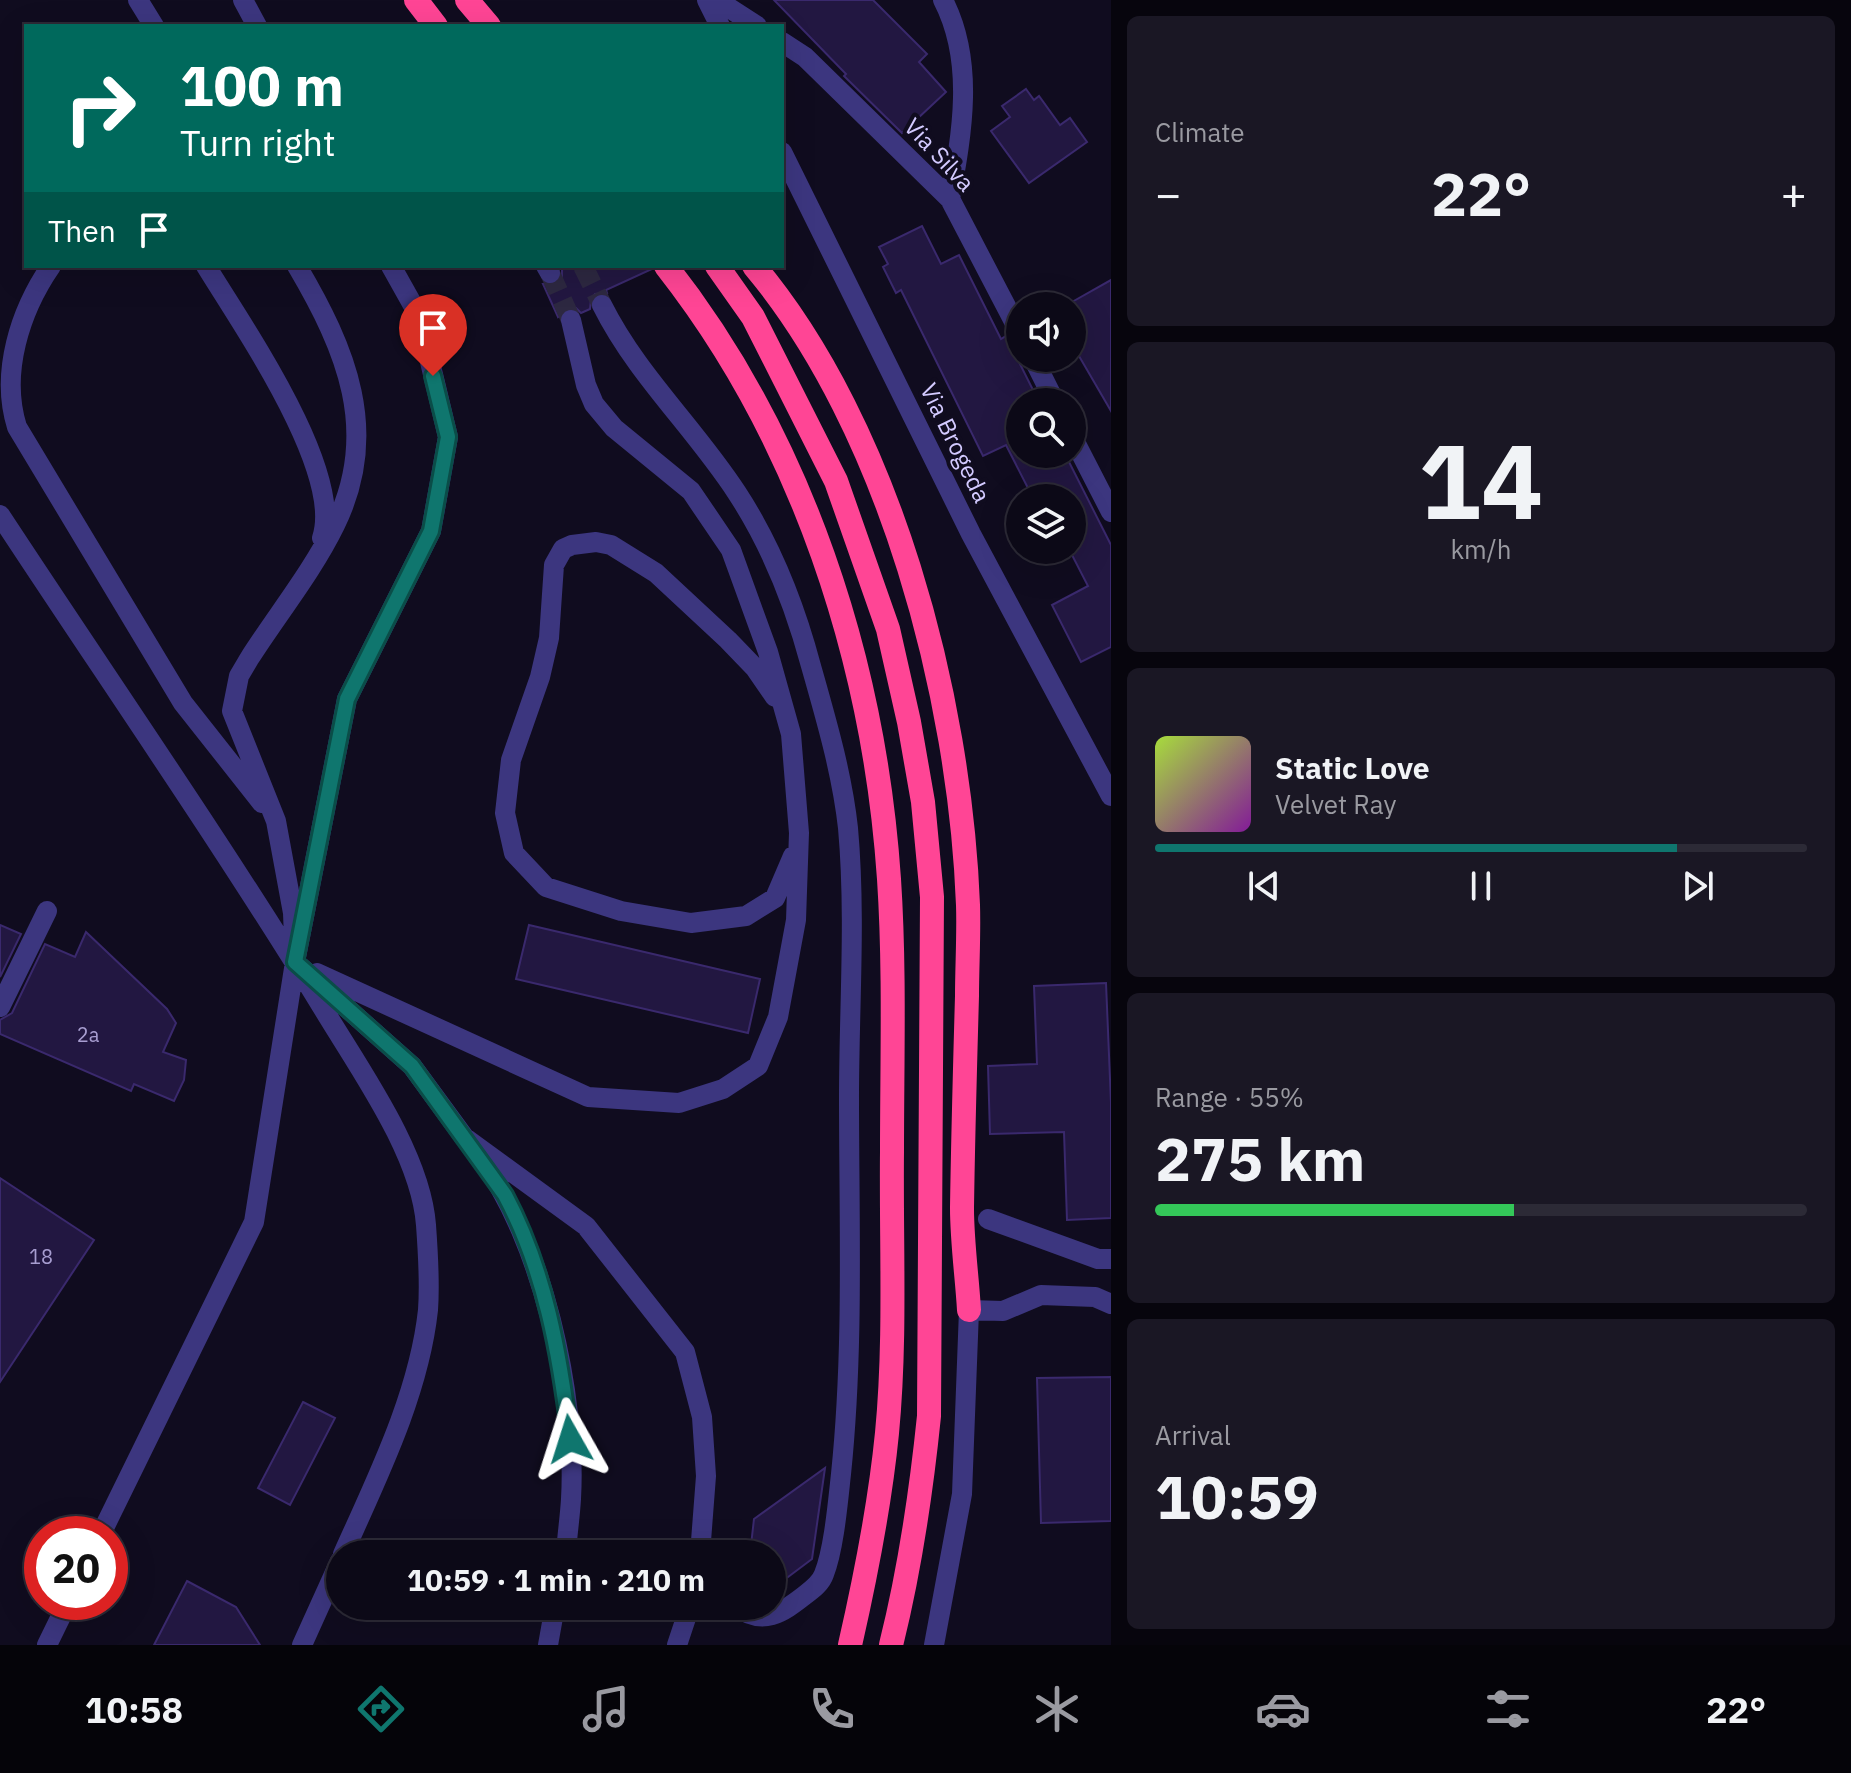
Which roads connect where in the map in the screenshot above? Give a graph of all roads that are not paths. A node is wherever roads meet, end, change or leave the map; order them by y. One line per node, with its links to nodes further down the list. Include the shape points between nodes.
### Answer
1 (138, 0): 8 (street)
2 (243, 0): 9 (street)
3 (415, 0): 10 (street); 11 (highway)
4 (467, 0): 12 (highway)
5 (707, 0): 13 (street)
6 (717, 0): 14 (street)
7 (943, 0): 17 (street, via 963,80 963,128)
8 (153, 24)
9 (256, 24)
10 (425, 24)
11 (434, 24)
12 (487, 24)
13 (719, 24)
14 (754, 24)
15 (784, 43): 17 (street, Via Silva, via 805,57)
16 (784, 156): 33 (street, Via Brogeda, via 971,534)
17 (950, 199): 26 (street, Via Silva)
18 (50, 268): 34 (street, via 24,313 12,355 8,386 17,427 183,703)
19 (207, 268): 31 (street, via 283,396 315,462 325,500 325,529)
20 (298, 268): 31 (street, via 335,339 355,400 358,431 347,498)
21 (392, 268): 37 (street, via 419,316 448,437 431,531 347,699)
22 (667, 268): 59 (highway, via 716,334 777,445 820,549 846,628 878,786 889,877 892,970 891,1376 880,1494)
23 (718, 268): 60 (highway, via 753,317 856,532 888,629 923,802 933,978 929,1416 907,1580)
24 (756, 268): 43 (highway, via 796,321 845,404 897,536 940,686 962,816 968,907 962,1212)
25 (602, 305): 51 (street, via 629,354 737,493 772,558 810,662 835,753 847,828 847,1415 826,1571)
26 (1006, 306)
27 (571, 320): 32 (street, via 594,404 614,428 691,491 731,550)
28 (1086, 463): 29 (street)
29 (1111, 512)
30 (0, 515): 37 (street)
31 (314, 561): 34 (street, via 249,659 234,694 237,727)
32 (791, 734): 35 (street); 35 (street, via 782,707 755,668 656,573 611,545 596,542 572,545 557,556 549,638 511,760 505,813 514,853 546,887 621,911 691,923 746,916 775,898)
33 (1111, 796)
34 (276, 821): 37 (street, via 289,879)
35 (799, 833): 37 (street, via 796,920 778,1017 758,1066 723,1089 679,1103 588,1097)
36 (47, 911): 38 (street)
37 (295, 962): 39 (street, via 412,1066); 45 (street, via 254,1222); 46 (street, via 416,1173 426,1223 428,1309 413,1377)
38 (0, 1007)
39 (464, 1137): 44 (street, via 586,1226 685,1352 702,1417); 47 (street, via 516,1215 541,1281 570,1439)
40 (988, 1219): 41 (street, via 1098,1259)
41 (1111, 1259)
42 (1111, 1304): 43 (street, via 1095,1297 1041,1295 1003,1311)
43 (969, 1310): 61 (street, via 962,1494)
44 (705, 1480): 48 (street); 49 (street)
45 (110, 1516)
46 (349, 1540)
47 (567, 1540)
48 (701, 1540)
49 (709, 1540)
50 (326, 1592): 56 (street)
51 (786, 1610)
52 (59, 1620): 55 (street)
53 (552, 1620): 57 (street)
54 (685, 1620): 58 (street)
55 (47, 1645)
56 (302, 1645)
57 (548, 1645)
58 (677, 1645)
59 (850, 1645)
60 (891, 1645)
61 (934, 1645)

